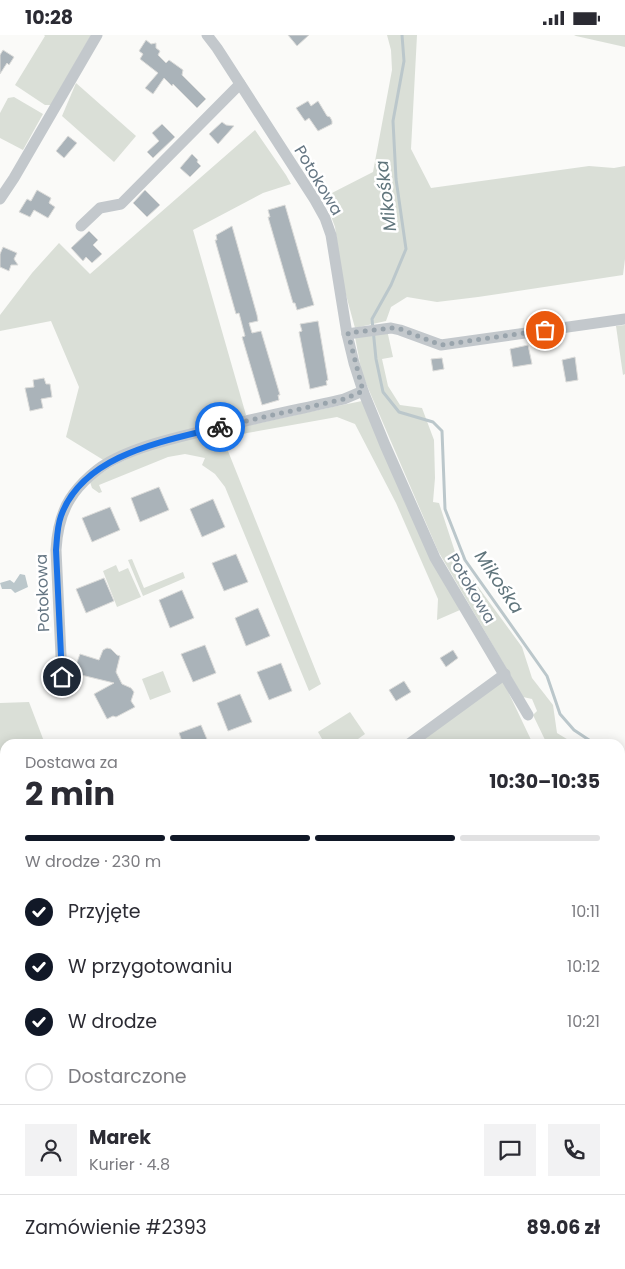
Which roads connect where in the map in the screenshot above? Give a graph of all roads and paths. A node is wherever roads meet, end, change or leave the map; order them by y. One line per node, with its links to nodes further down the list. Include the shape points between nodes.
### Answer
1 (97, 35): 4 (street)
2 (207, 35): 3 (street, Potokowa)
3 (240, 84): 5 (street, via 121,204 100,208); 7 (street, Potokowa, via 325,219 335,255)
4 (0, 199)
5 (81, 226)
6 (625, 319): 7 (street, via 441,345 400,329)
7 (348, 333): 8 (street, Potokowa)
8 (363, 391): 9 (street, Potokowa, via 436,558); 10 (street, Potokowa, via 344,399 222,426 138,449 104,465 89,477 70,498 61,515 57,533)
9 (505, 675): 11 (street, Potokowa); 12 (street)
10 (62, 677)
11 (528, 715)
12 (416, 739)

